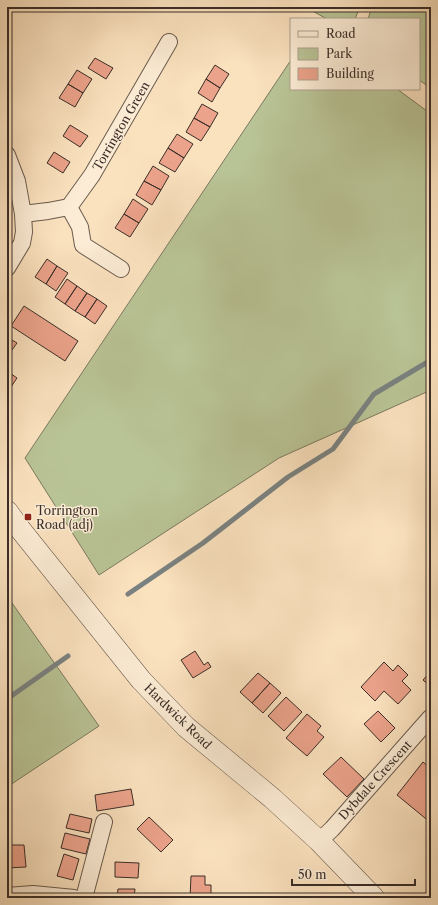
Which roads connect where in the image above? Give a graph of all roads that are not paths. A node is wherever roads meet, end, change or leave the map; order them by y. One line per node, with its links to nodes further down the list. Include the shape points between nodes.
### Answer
1 (169, 42): 3 (street, Torrington Green, via 92,175)
2 (7, 155): 4 (street, via 17,181)
3 (68, 207): 4 (street); 6 (street, via 80,227 83,245)
4 (24, 214): 5 (street, via 22,243)
5 (7, 268)
6 (121, 269)
7 (7, 511): 10 (street, Hardwick Road, via 141,680 186,727 272,798)
8 (430, 718): 10 (street, Dybdale Crescent)
9 (104, 822): 13 (street)
10 (319, 841): 14 (street, Hardwick Road)
11 (7, 896): 12 (street, via 33,894)
12 (74, 898)
13 (84, 898)
14 (374, 898)

